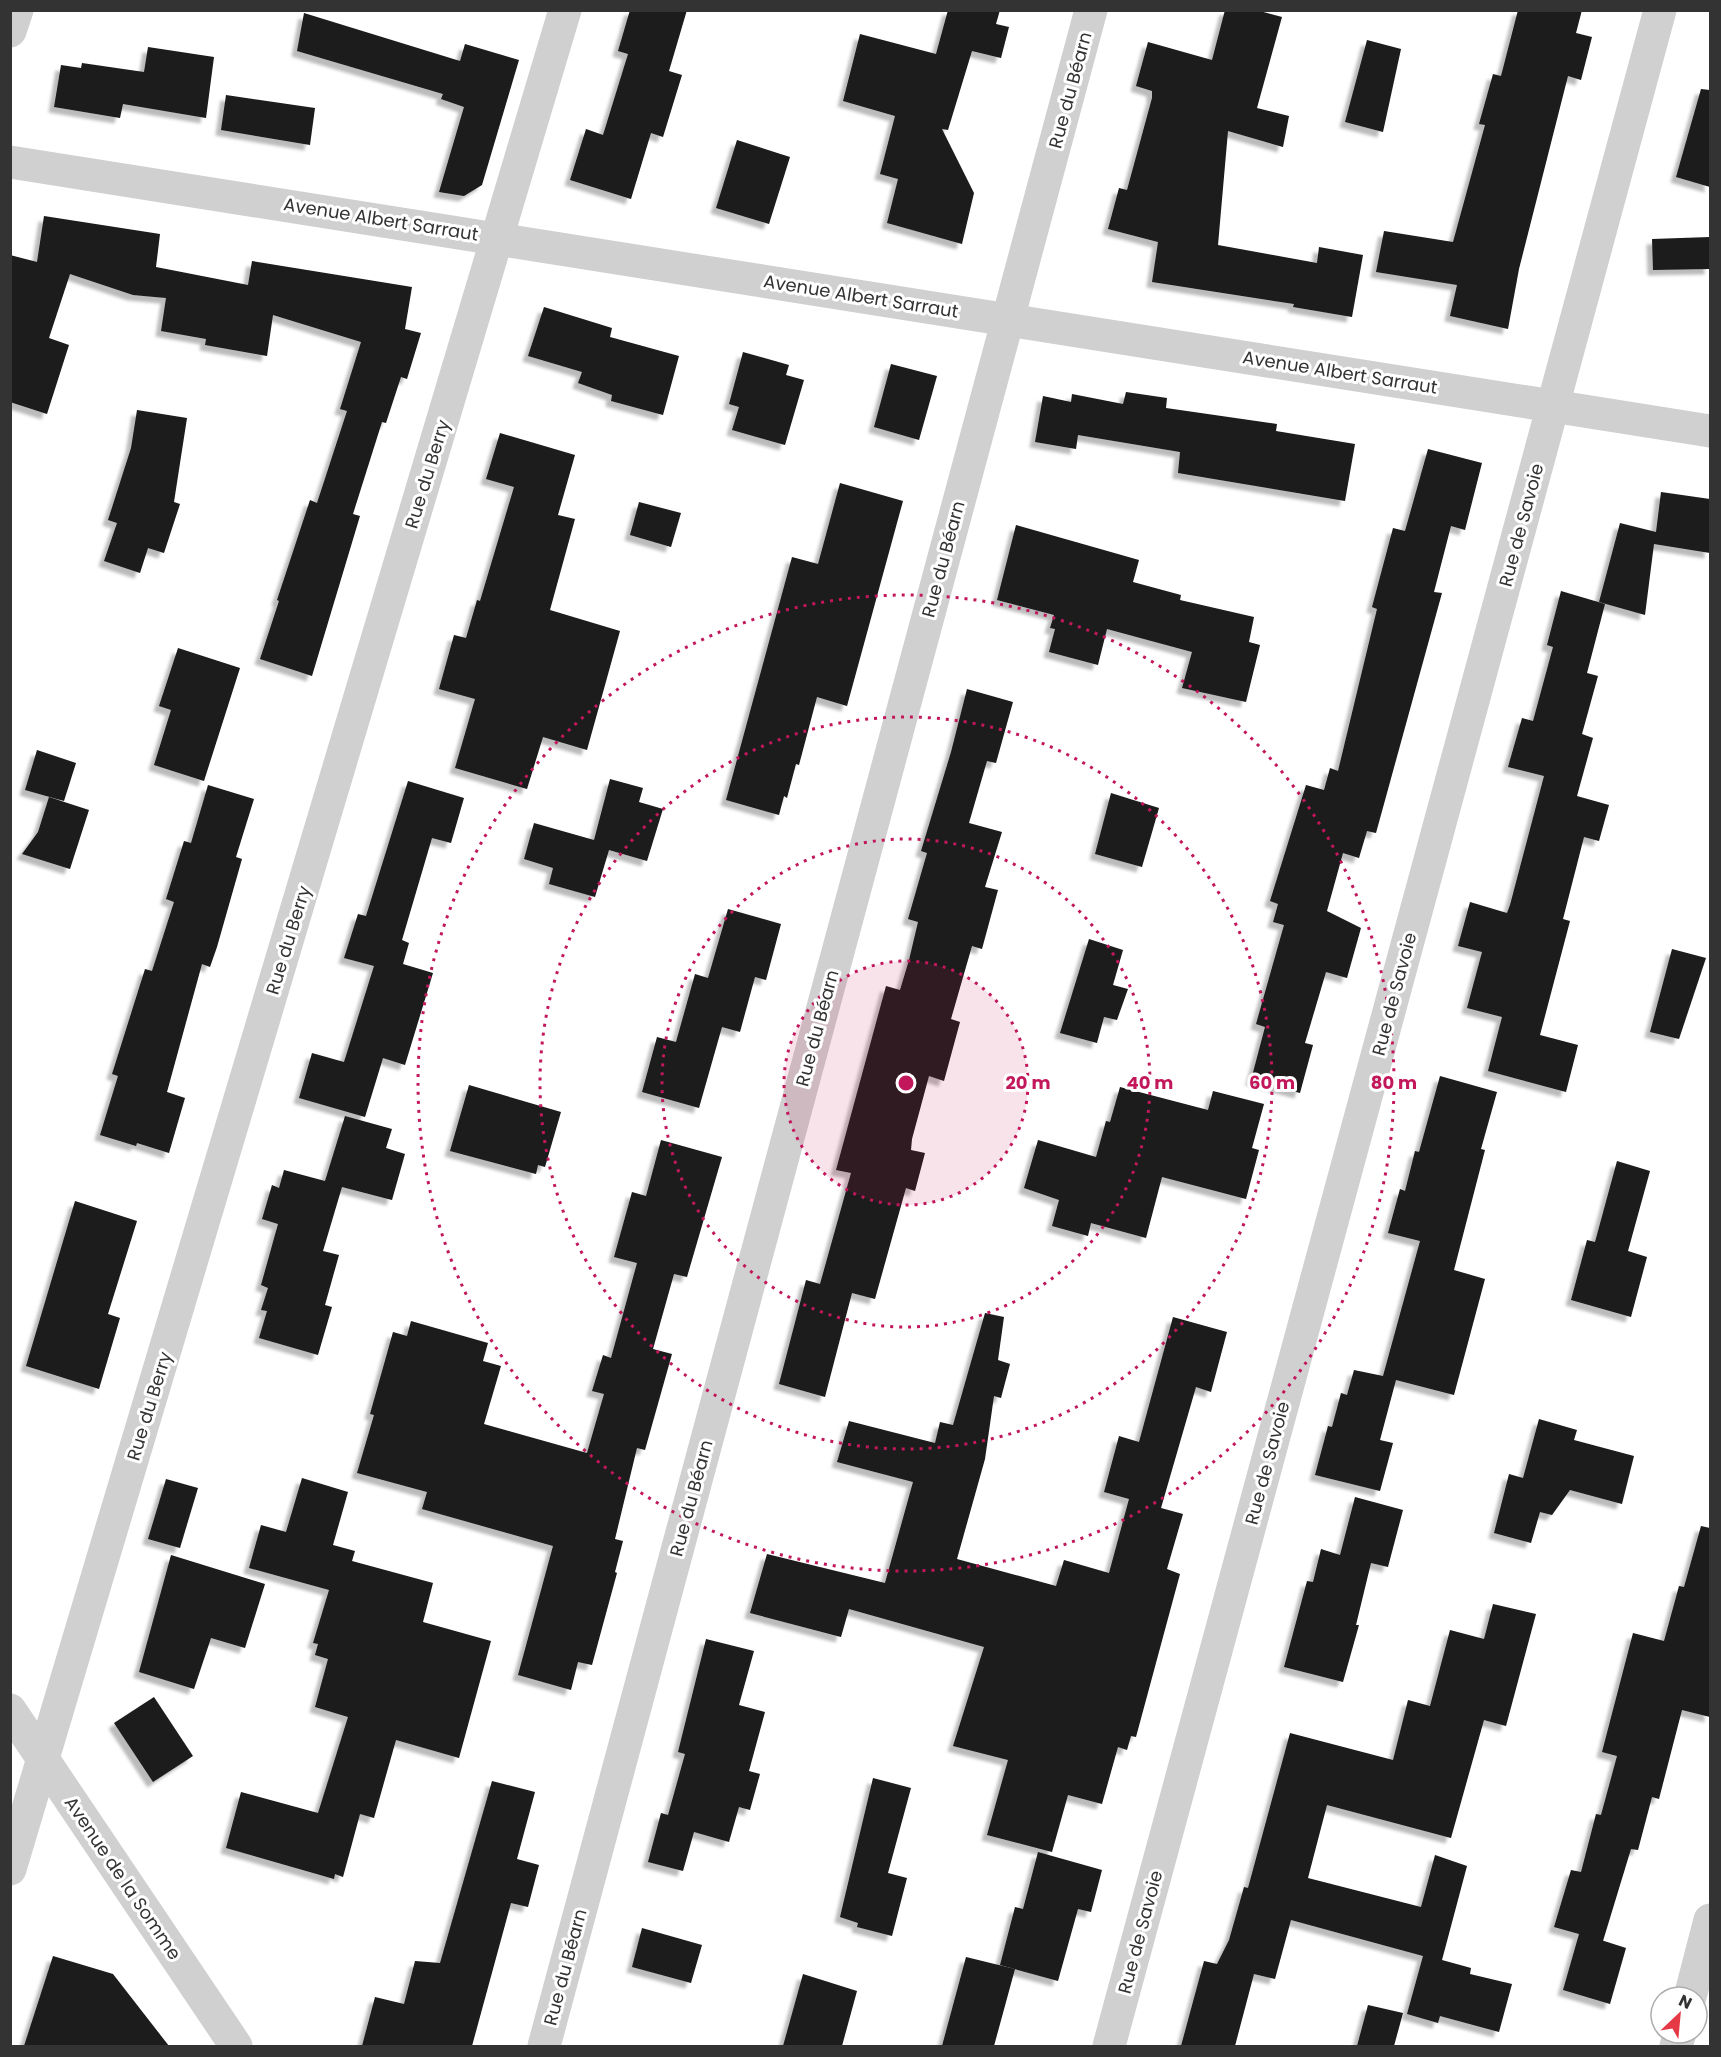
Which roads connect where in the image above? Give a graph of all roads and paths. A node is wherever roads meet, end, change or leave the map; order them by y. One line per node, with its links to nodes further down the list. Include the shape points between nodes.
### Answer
1 (17, 10): 5 (street)
2 (565, 10): 7 (street, Rue du Berry)
3 (1091, 10): 8 (street, Rue du Béarn)
4 (1660, 10): 9 (street, Rue de Savoie)
5 (10, 32)
6 (10, 162): 7 (street, Avenue Albert Sarraut)
7 (498, 238): 8 (street, Avenue Albert Sarraut); 12 (street, Rue du Berry)
8 (1008, 318): 9 (street, Avenue Albert Sarraut); 17 (street, Rue du Béarn)
9 (1553, 407): 10 (street, Avenue Albert Sarraut); 18 (street, Rue de Savoie)
10 (1710, 430)
11 (10, 1710): 12 (street, Avenue de la Somme)
12 (43, 1760): 13 (street, Rue du Berry); 16 (street, Avenue de la Somme)
13 (10, 1869)
14 (1710, 1920): 15 (street)
15 (1693, 1985)
16 (236, 2046)
17 (544, 2046)
18 (1109, 2046)

